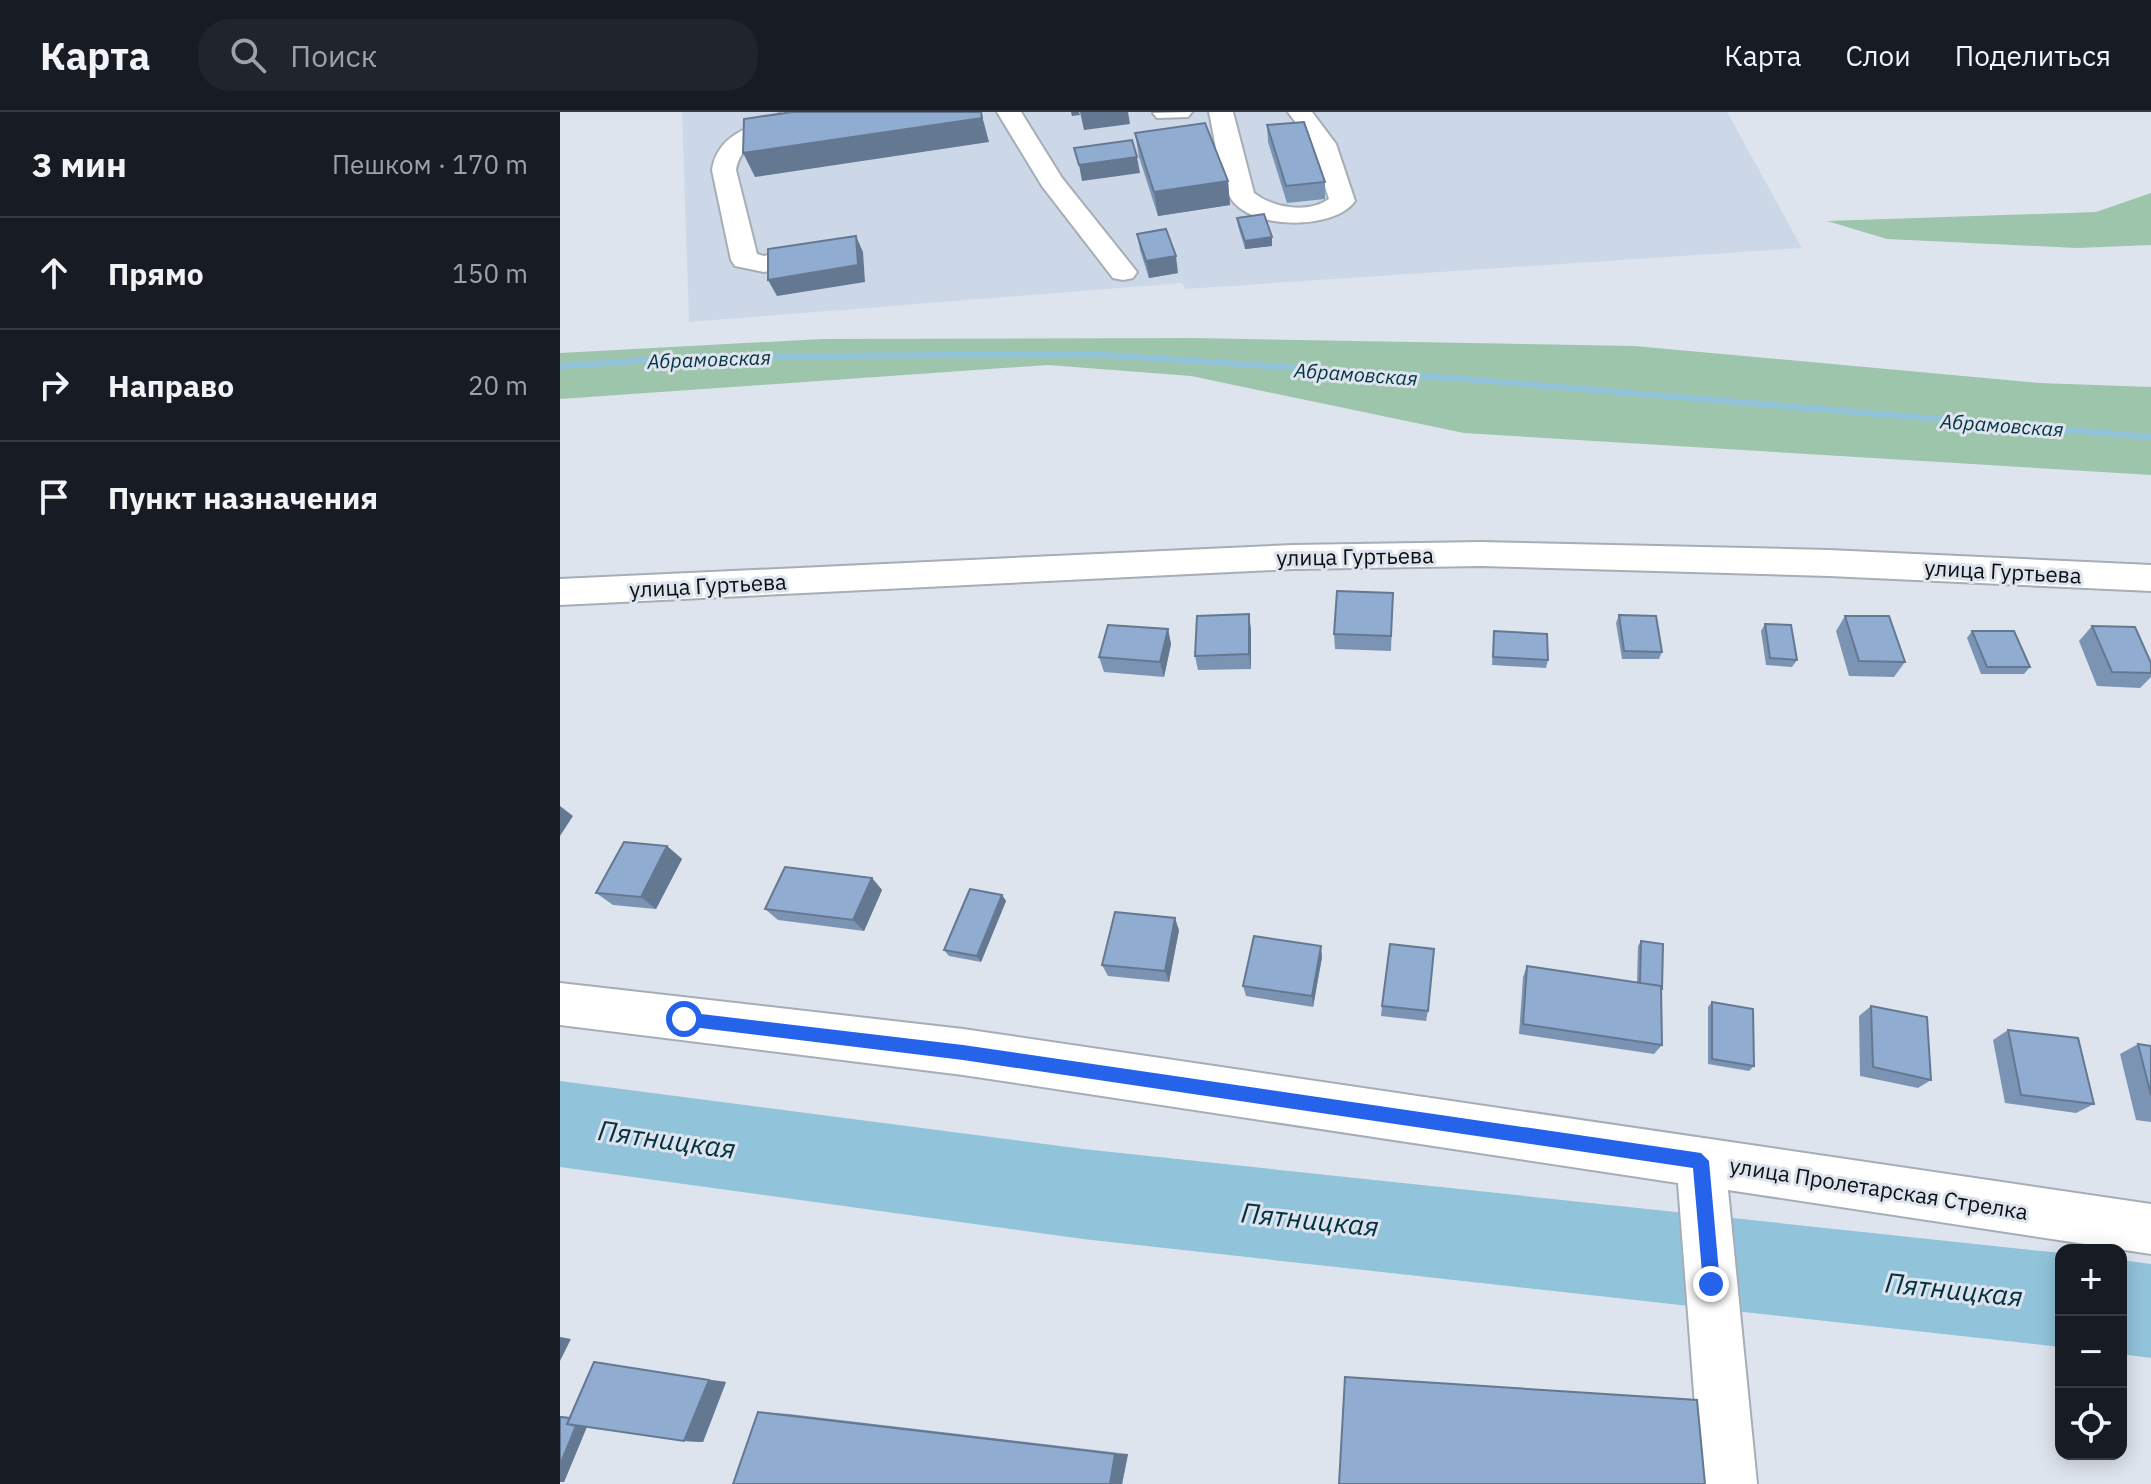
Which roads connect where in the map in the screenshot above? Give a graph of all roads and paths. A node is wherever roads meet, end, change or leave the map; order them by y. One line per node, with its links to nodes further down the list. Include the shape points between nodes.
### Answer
1 (799, 112): 5 (street, via 744,138 723,158 745,260 764,264)
2 (1009, 112): 6 (street, via 1051,181)
3 (1221, 112): 4 (street, via 1242,196 1249,204 1278,213 1323,213 1342,201 1324,144)
4 (1300, 112)
5 (837, 249)
6 (1123, 272)
7 (2151, 578): 8 (street, улица Гуртьева, via 1481,554 1293,557)
8 (560, 592)
9 (560, 1004): 10 (street, улица Пролетарская Стрелка, via 963,1052)
10 (1701, 1161): 11 (street, улица Пролетарская Стрелка); 12 (street)
11 (2151, 1229)
12 (1729, 1484)

